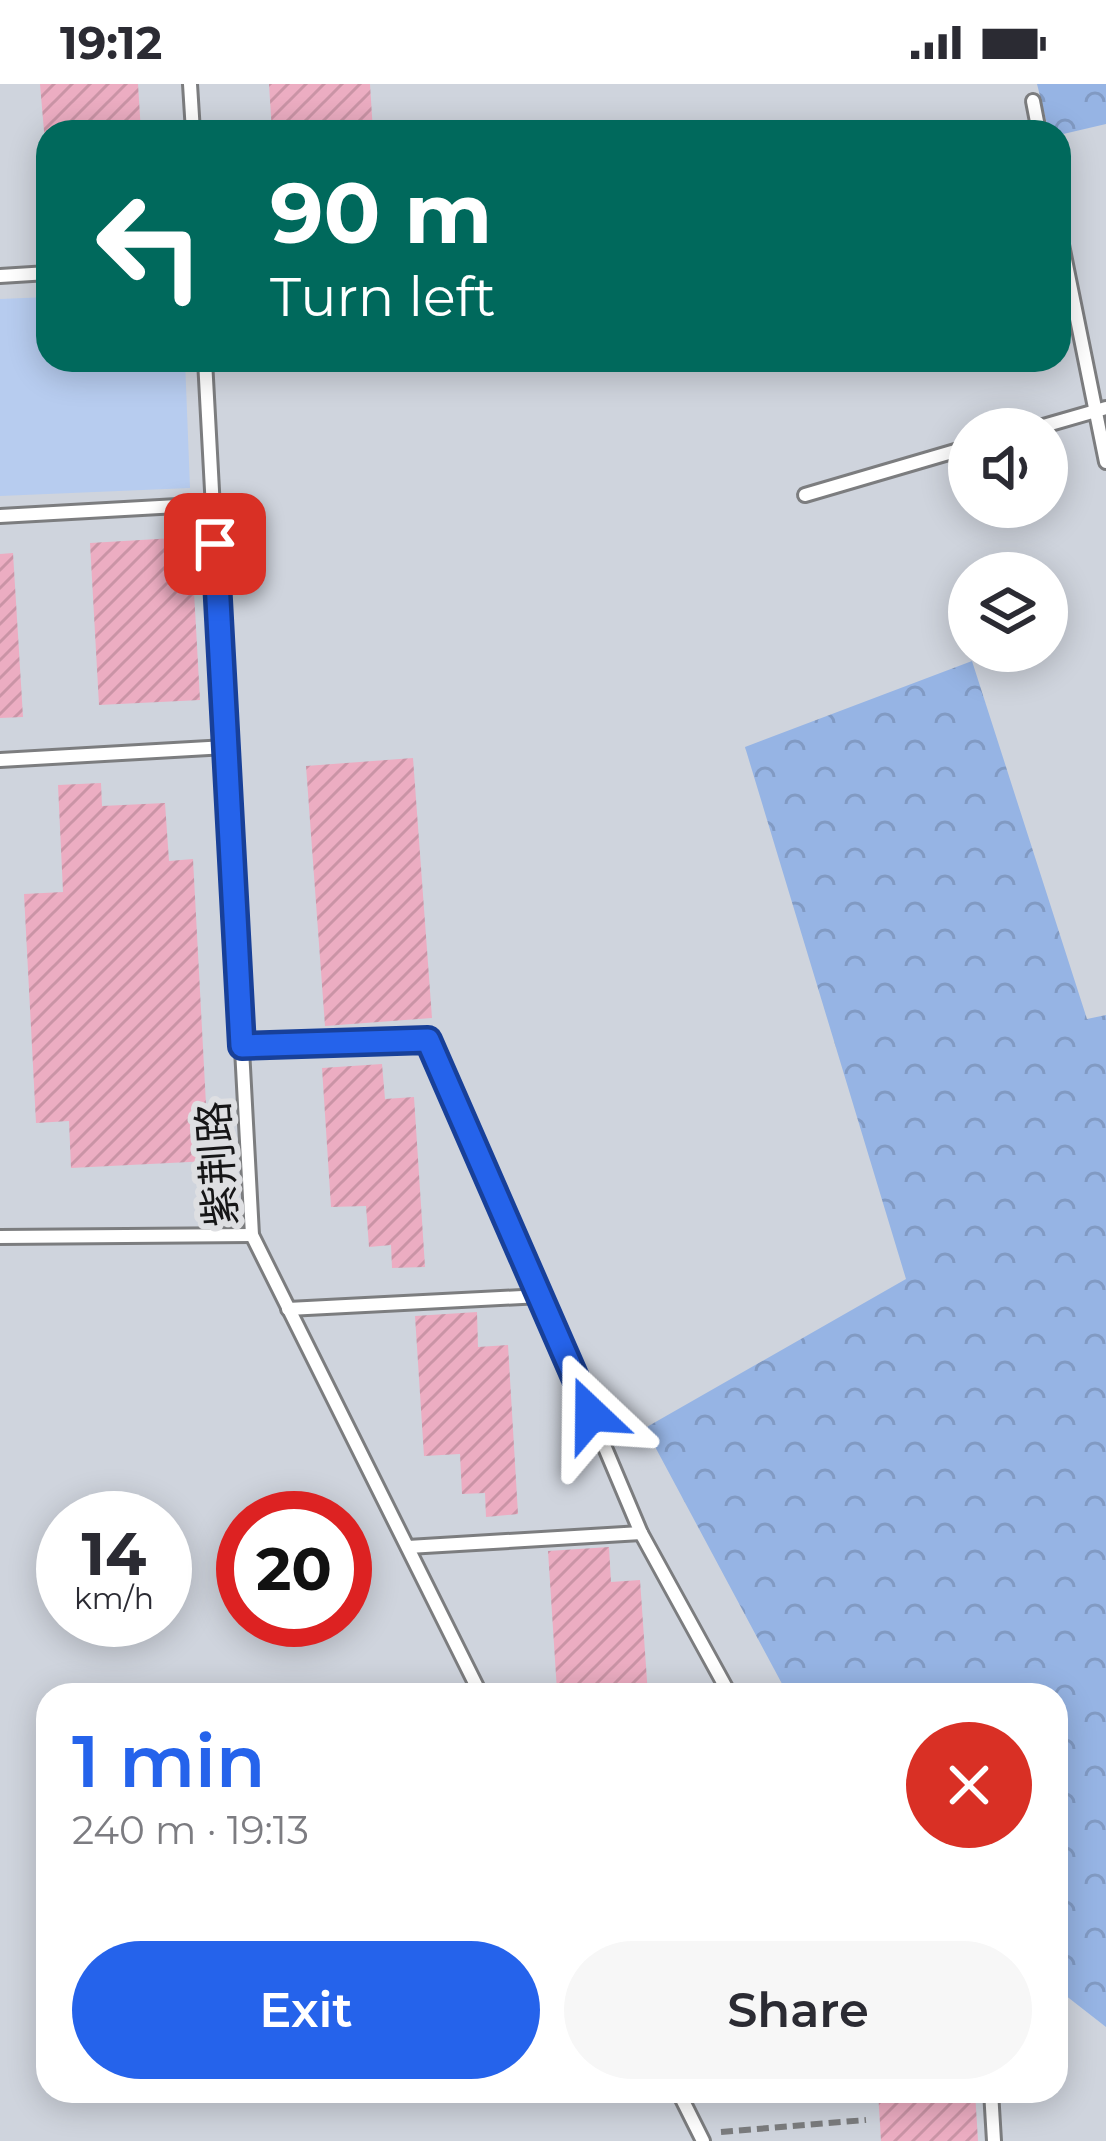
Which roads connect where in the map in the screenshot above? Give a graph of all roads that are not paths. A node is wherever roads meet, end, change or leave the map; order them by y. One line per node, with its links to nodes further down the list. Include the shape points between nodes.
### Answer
1 (190, 84): 3 (lane)
2 (1033, 101): 4 (lane)
3 (192, 120)
4 (1037, 120)
5 (36, 274): 6 (lane)
6 (0, 276)
7 (1071, 281): 9 (lane)
8 (206, 372): 14 (lane, 紫荆路)
9 (1101, 409): 10 (lane); 12 (lane)
10 (1068, 419)
11 (948, 453): 13 (lane)
12 (1106, 462)
13 (805, 495)
14 (213, 504): 15 (lane); 16 (lane, 紫荆路)
15 (0, 516)
16 (226, 747): 17 (lane); 18 (lane, 紫荆路)
17 (0, 760)
18 (242, 1046): 19 (lane, 紫荆路); 21 (lane, via 428,1040)
19 (252, 1235): 20 (lane); 22 (lane, 紫荆路)
20 (0, 1237)
21 (541, 1296): 22 (lane); 23 (lane)
22 (288, 1310): 24 (lane, 紫荆路)
23 (641, 1533): 24 (lane); 26 (lane)
24 (407, 1547): 25 (lane, 紫荆路)
25 (475, 1683)
26 (723, 1683)
27 (684, 2103): 29 (lane)
28 (992, 2103): 30 (lane)
29 (701, 2137)
30 (994, 2141)

